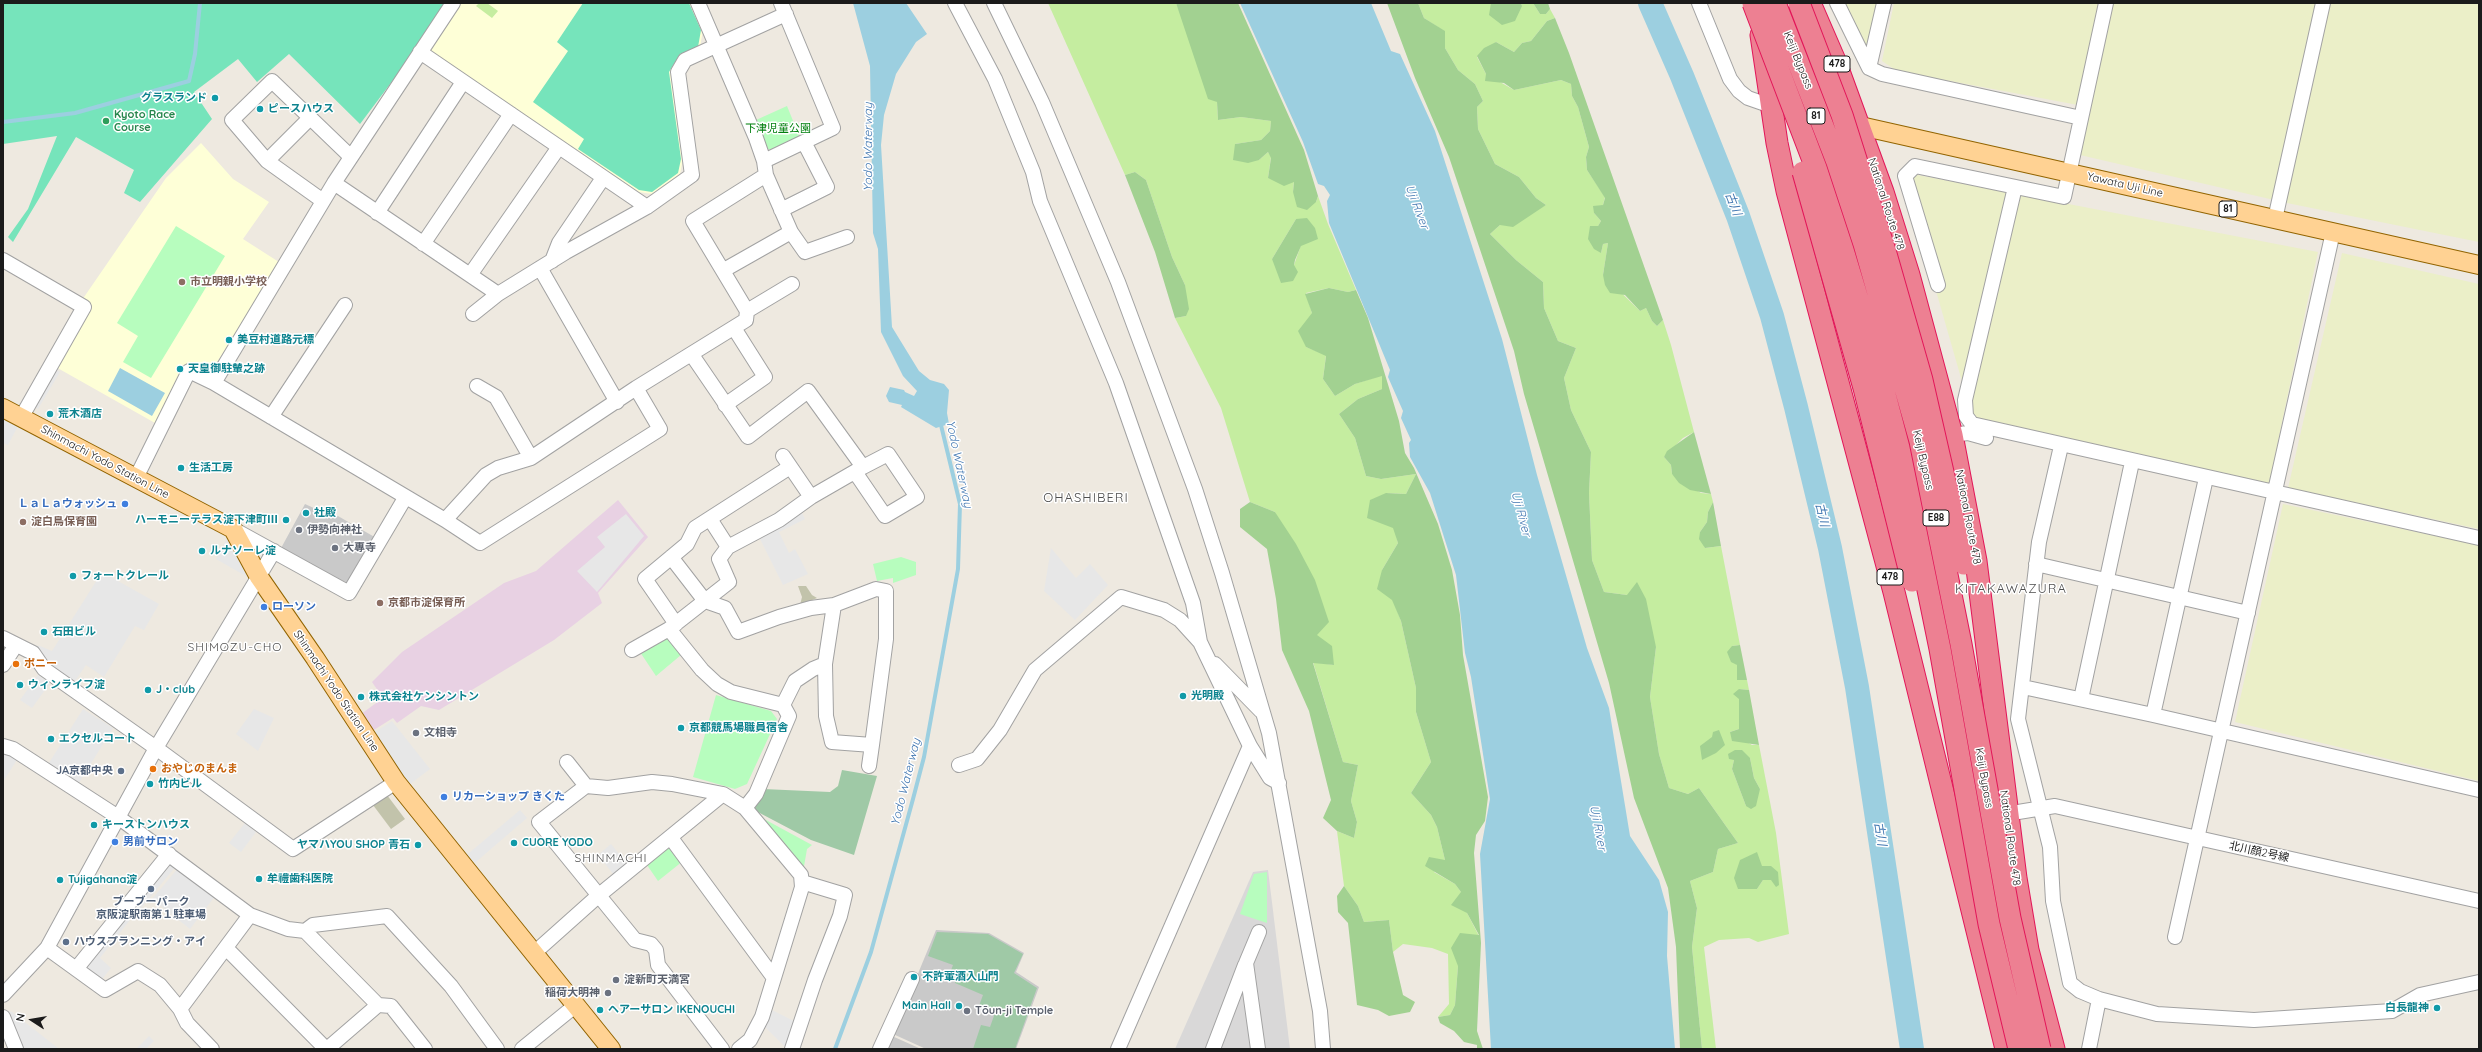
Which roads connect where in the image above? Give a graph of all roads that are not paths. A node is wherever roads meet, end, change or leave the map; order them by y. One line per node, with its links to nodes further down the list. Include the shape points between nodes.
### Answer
1 (453, 3): 16 (street)
2 (698, 3): 15 (street)
3 (955, 3): 91 (street, via 998,86 1033,172 1040,201 1116,383 1193,603)
4 (994, 3): 100 (street, via 1042,102 1151,367 1167,418 1195,489)
5 (1699, 3): 20 (street, via 1730,79 1748,98)
6 (1754, 3): 19 (highway, Keiji Bypass / E88, bridge); 20 (highway, 478)
7 (1775, 3): 162 (highway, Keiji Bypass / E88, bridge, via 1837,162 1864,244 1920,441 1961,644 2010,918)
8 (1799, 3): 102 (highway, bridge, via 1842,115 1922,380 1964,564)
9 (1810, 3): 24 (highway, National Route 478 / 478)
10 (1837, 3): 17 (street)
11 (1884, 3): 17 (street)
12 (2106, 3): 23 (street)
13 (2323, 3): 39 (street)
14 (783, 9): 15 (street); 25 (street, via 833,128)
15 (718, 44): 29 (street); 36 (street, via 685,60 678,72 692,175)
16 (420, 52): 18 (street); 27 (street)
17 (1869, 68): 23 (street, via 1882,74)
18 (464, 82): 21 (street); 38 (street)
19 (1785, 82): 123 (highway, bridge, via 1793,134 1898,517 1949,770); 161 (highway, Keiji Bypass / E88, bridge, via 1843,250 1899,448 1940,649 1989,924)
20 (1771, 106): 24 (main road, Yawata Uji Line / 81); 123 (highway, 478, via 1787,191 1894,592)
21 (511, 114): 26 (street); 43 (street)
22 (310, 118): 27 (street); 28 (street); 28 (street, via 272,82 232,120)
23 (2081, 118): 30 (street)
24 (1861, 126): 30 (main road, Yawata Uji Line / 81); 65 (highway, National Route 478 / 478, via 1909,275)
25 (804, 142): 29 (street); 37 (street, via 827,188)
26 (559, 147): 32 (street); 48 (street)
27 (351, 157): 33 (street)
28 (267, 161): 35 (street)
29 (764, 161): 31 (street)
30 (2069, 173): 34 (street, via 2064,197); 39 (main road, Yawata Uji Line / 81)
31 (766, 175): 37 (street); 47 (street, via 693,221)
32 (603, 178): 36 (street); 45 (street)
33 (334, 183): 35 (street); 38 (street)
34 (2015, 187): 50 (street, via 1915,166 1905,176); 66 (street, via 1965,400 1966,416 1972,424)
35 (323, 201): 57 (street)
36 (647, 207): 45 (street)
37 (781, 210): 40 (street)
38 (377, 213): 43 (street)
39 (2274, 219): 41 (main road, Yawata Uji Line / 81)
40 (791, 232): 42 (street, via 806,252); 47 (street)
41 (2333, 232): 46 (main road, Yawata Uji Line / 81); 72 (street)
42 (847, 237)
43 (424, 244): 48 (street)
44 (3, 260): 64 (street, via 84,307)
45 (546, 265): 51 (street); 60 (street)
46 (2479, 265)
47 (724, 270): 53 (street)
48 (470, 275): 51 (street)
49 (792, 284): 53 (street)
50 (1938, 286)
51 (498, 294): 54 (street)
52 (345, 305): 63 (street)
53 (747, 311): 55 (street, via 746,320)
54 (473, 314)
55 (734, 328): 56 (street); 61 (street, via 765,377)
56 (692, 355): 59 (street); 61 (street)
57 (214, 383): 63 (street); 70 (street, via 189,371)
58 (477, 386): 68 (street, via 496,397)
59 (636, 388): 60 (street); 76 (street, via 660,429 480,543)
60 (617, 402): 68 (street)
61 (725, 404): 73 (street, via 748,437 808,391 859,469)
62 (3, 408): 64 (main road, Shinmachi Yodo Station Line)
63 (271, 417): 74 (street)
64 (21, 418): 70 (main road, Shinmachi Yodo Station Line)
65 (1952, 435): 66 (street, via 1968,433 2015,445); 102 (highway, National Route 478 / 478, via 1976,561)
66 (2041, 441): 67 (street)
67 (2062, 446): 69 (street); 82 (street)
68 (531, 458): 76 (street, via 498,468 486,475)
69 (2132, 462): 71 (street); 84 (street)
70 (136, 478): 77 (main road, Shinmachi Yodo Station Line)
71 (2206, 478): 72 (street); 85 (street)
72 (2274, 494): 78 (street); 88 (street)
73 (811, 497): 75 (street, via 786,461); 79 (street, via 779,520)
74 (405, 498): 76 (street); 80 (street, via 349,593)
75 (710, 519): 79 (street); 81 (street, via 695,528 687,544)
76 (445, 520)
77 (233, 529): 80 (street); 83 (main road, Shinmachi Yodo Station Line)
78 (2479, 538)
79 (728, 547): 86 (street, via 719,559 729,582)
80 (274, 551): 83 (street)
81 (671, 557): 86 (street); 89 (street, via 645,579)
82 (2036, 564): 84 (street); 97 (street)
83 (259, 577): 107 (street); 111 (main road, Shinmachi Yodo Station Line, via 316,658)
84 (2107, 580): 85 (street); 98 (street)
85 (2180, 597): 88 (street); 101 (street)
86 (705, 601): 87 (street, via 725,608 738,632 811,608); 89 (street)
87 (834, 605): 95 (street); 104 (street, via 876,589 886,591 886,640)
88 (2248, 614): 103 (street)
89 (673, 627): 93 (street); 99 (street, via 702,670 717,684 731,692)
90 (3, 638): 92 (street)
91 (1200, 642): 94 (street); 109 (street, via 1180,620 1164,610 1121,598 1035,670 1000,730 977,760)
92 (16, 645): 96 (street); 107 (street, via 33,654 44,669)
93 (632, 650)
94 (1206, 656): 100 (street); 106 (street)
95 (825, 664): 99 (street, via 795,681); 104 (street, via 826,716 832,742)
96 (3, 665)
97 (2022, 687): 98 (street); 117 (street, via 2018,719)
98 (2082, 700): 101 (street)
99 (783, 705): 116 (street, via 789,716 756,794)
100 (1262, 711): 112 (street)
101 (2154, 715): 103 (street)
102 (1996, 727): 118 (highway, National Route 478 / 478)
103 (2221, 731): 114 (street); 121 (street)
104 (872, 745): 110 (street)
105 (3, 746): 119 (street, via 13,749)
106 (1250, 746): 112 (street, via 1270,778); 156 (street)
107 (156, 748): 111 (street, via 293,849); 119 (street)
108 (567, 762): 113 (street)
109 (959, 765)
110 (869, 766)
111 (396, 782): 133 (main road, Shinmachi Yodo Station Line)
112 (1279, 783): 159 (street, via 1320,1011)
113 (586, 786): 115 (street, via 608,788 652,782); 125 (street, via 539,822)
114 (2479, 790)
115 (723, 794): 116 (street); 120 (street)
116 (745, 808): 124 (street, via 801,875)
117 (2040, 810): 118 (street, 北川顔2号線); 121 (street, 北川顔2号線, via 2054,806); 140 (street, via 2050,847 2053,901 2070,983 2080,991)
118 (2006, 814): 163 (highway, National Route 478 / 478, via 2028,950)
119 (118, 817): 122 (street); 131 (street)
120 (671, 838): 125 (street); 136 (street)
121 (2197, 839): 126 (street, 北川顔2号線); 130 (street)
122 (169, 854): 127 (street); 135 (street)
123 (1965, 876): 160 (highway, 478, via 1988,982)
124 (802, 882): 136 (street); 154 (street, via 845,895 840,916)
125 (598, 896): 133 (street); 152 (street, via 635,940 651,944 656,950 658,965)
126 (2479, 901)
127 (250, 915): 128 (street, via 288,929); 132 (street)
128 (305, 931): 141 (street); 149 (street, via 313,925 387,916 451,986)
129 (1259, 932): 134 (street)
130 (2175, 937)
131 (47, 948): 135 (street); 139 (street)
132 (226, 948): 143 (street); 147 (street)
133 (532, 954): 142 (main road, Shinmachi Yodo Station Line)
134 (1246, 962): 157 (street); 158 (street)
135 (76, 969): 143 (street, via 105,990 138,970 160,985)
136 (774, 978): 153 (street, via 762,1017 750,1040)
137 (912, 979): 155 (street)
138 (2479, 982): 140 (street, via 2420,995 2392,1011 2254,1020 2157,1014)
139 (3, 995)
140 (2099, 999): 164 (street)
141 (378, 1005): 147 (street); 148 (street, via 390,1006)
142 (576, 1005): 150 (street); 151 (main road, Shinmachi Yodo Station Line)
143 (180, 1009): 146 (street, via 187,1023)
144 (3, 1017): 145 (street)
145 (16, 1049)
146 (212, 1049)
147 (326, 1049)
148 (425, 1049)
149 (497, 1049)
150 (522, 1049)
151 (611, 1049)
152 (722, 1049)
153 (739, 1049)
154 (792, 1049)
155 (880, 1049)
156 (1118, 1049)
157 (1213, 1049)
158 (1258, 1049)
159 (1323, 1049)
160 (2006, 1049)
161 (2019, 1049)
162 (2040, 1049)
163 (2054, 1049)
164 (2089, 1049)

